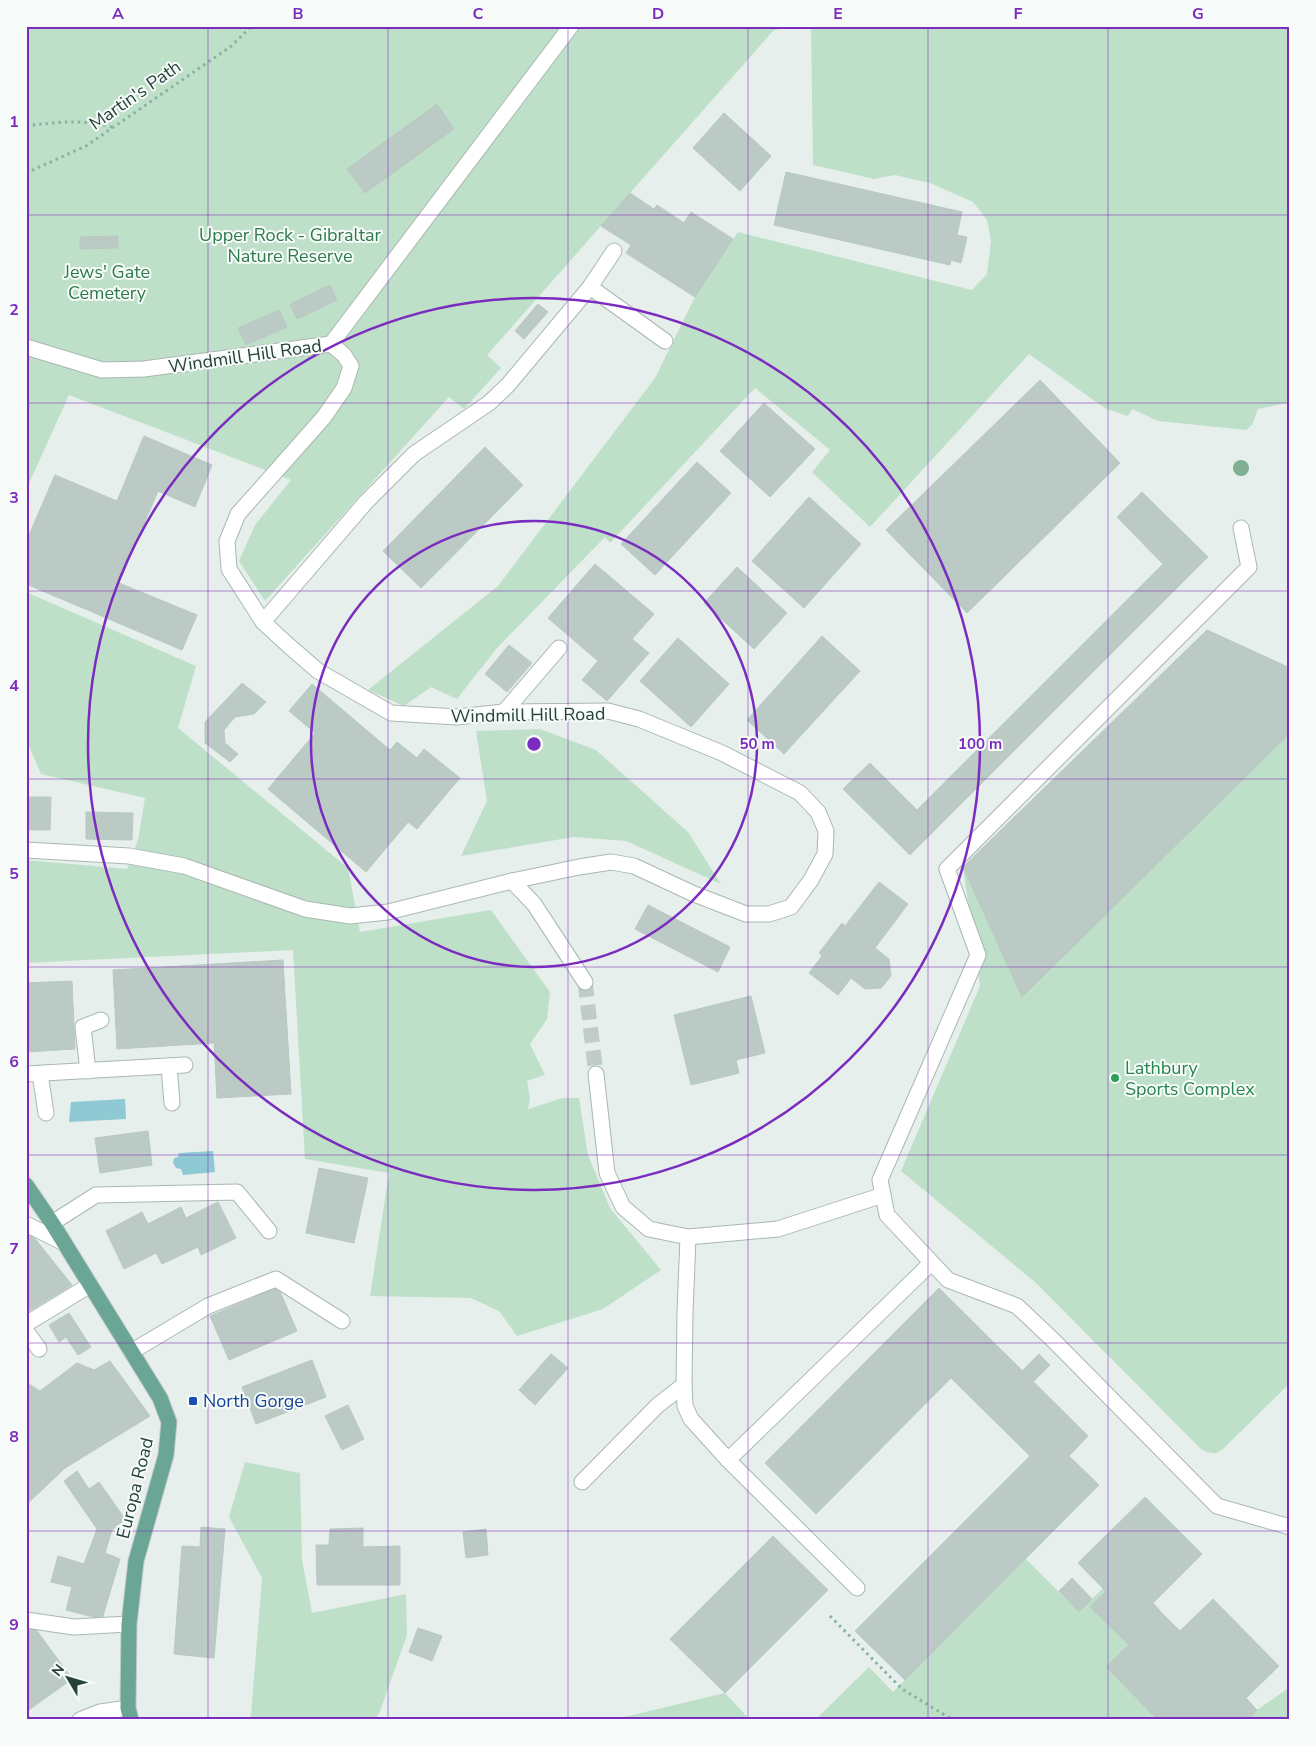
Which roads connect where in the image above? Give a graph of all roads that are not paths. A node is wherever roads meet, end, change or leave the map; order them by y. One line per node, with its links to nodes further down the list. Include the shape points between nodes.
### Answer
1 (571, 26): 5 (street)
2 (614, 250): 3 (street)
3 (590, 287): 4 (street); 8 (street, via 508,385 489,403 414,454 366,502)
4 (665, 341)
5 (331, 344): 6 (street, Windmill Hill Road, via 144,369 110,370); 8 (street, Windmill Hill Road, via 351,366 344,388 324,416 238,514 227,541 229,569)
6 (26, 347)
7 (1241, 528): 23 (street, via 1250,567 947,869 978,955 880,1180)
8 (264, 622): 10 (street, Windmill Hill Road, via 318,671 391,713 457,717)
9 (559, 648): 10 (street)
10 (504, 712): 12 (street, Windmill Hill Road, via 608,711 639,719 722,753 800,792 818,812 826,831 825,854 811,880 791,908 769,914 746,914 634,866 611,862)
11 (26, 850): 12 (street, Windmill Hill Road, via 129,856 184,866 305,909 350,916 388,912)
12 (512, 881): 13 (street, via 534,904)
13 (585, 982)
14 (100, 1020): 17 (street, via 83,1027)
15 (185, 1065): 16 (street)
16 (169, 1066): 17 (street); 20 (street)
17 (88, 1071): 18 (street)
18 (33, 1074): 21 (street)
19 (596, 1074): 27 (street, via 607,1173 623,1207 649,1229)
20 (172, 1103)
21 (46, 1113)
22 (26, 1185): 24 (main road, Europa Road)
23 (883, 1195): 27 (street, via 778,1229); 39 (street, via 887,1215 948,1280 1017,1306 1217,1506)
24 (52, 1223): 26 (street, via 96,1196 237,1192); 28 (main road, Europa Road)
25 (26, 1224): 28 (street)
26 (269, 1231)
27 (688, 1237): 36 (street)
28 (64, 1243): 30 (main road, Europa Road)
29 (926, 1268): 37 (street)
30 (90, 1285): 32 (street); 35 (main road, Europa Road)
31 (342, 1321): 35 (street, via 276,1279 208,1306)
32 (26, 1324)
33 (26, 1330): 34 (street)
34 (40, 1349)
35 (131, 1352): 42 (main road, Europa Road, via 160,1398 169,1422 166,1455 136,1561)
36 (684, 1385): 37 (street, via 685,1406 691,1420); 38 (street, via 658,1405)
37 (728, 1460): 40 (street)
38 (582, 1482)
39 (1290, 1527)
40 (858, 1588)
41 (26, 1620): 42 (street, via 74,1627)
42 (129, 1624): 43 (main road, Europa Road)
43 (129, 1714): 44 (street, via 100,1712)
44 (80, 1720)

